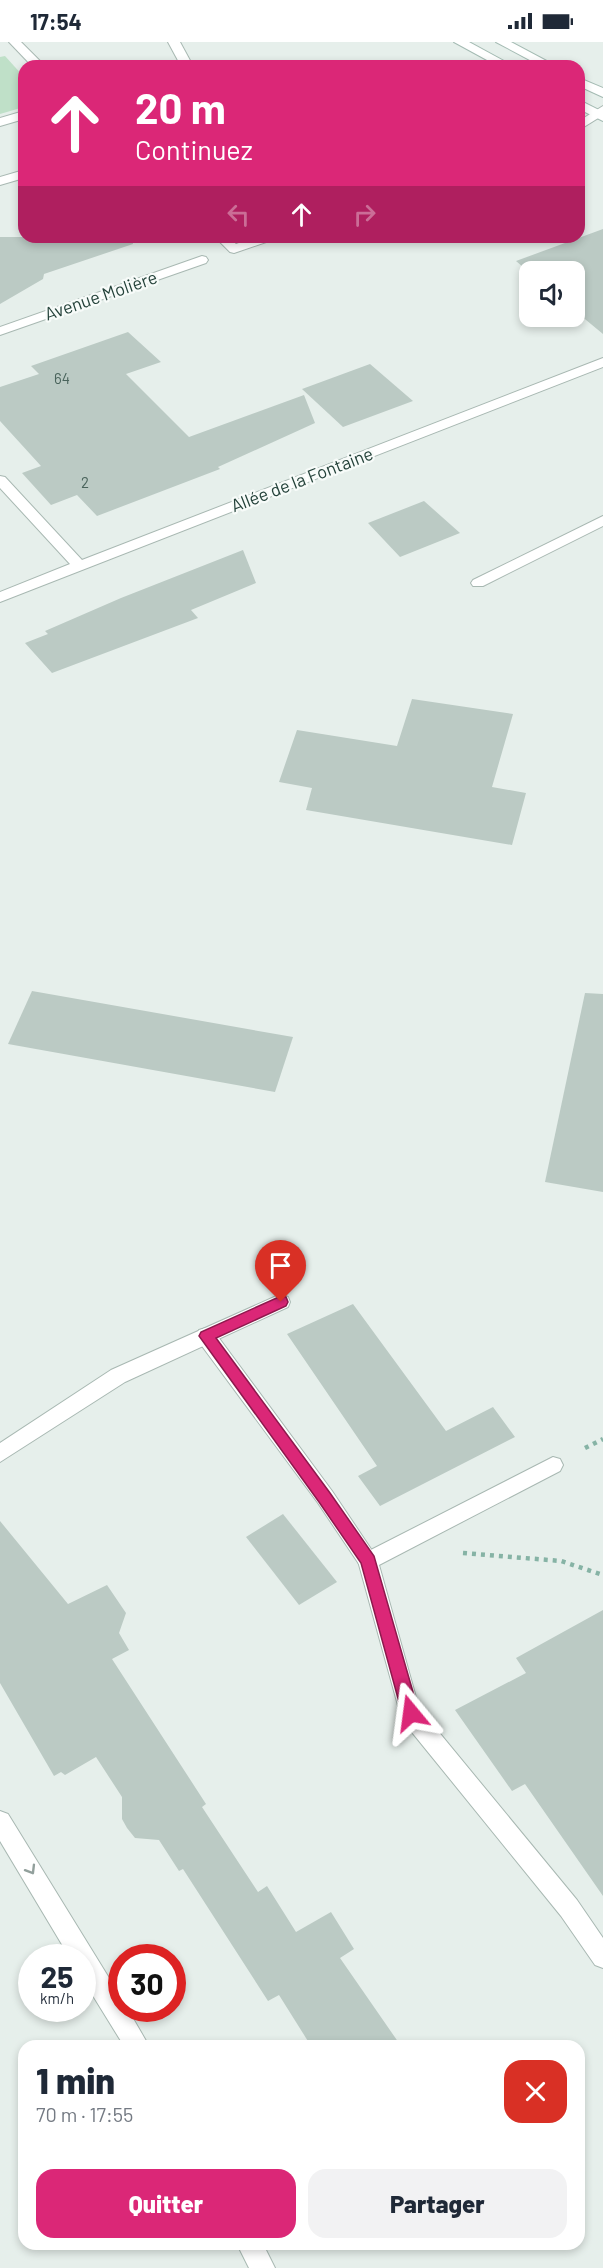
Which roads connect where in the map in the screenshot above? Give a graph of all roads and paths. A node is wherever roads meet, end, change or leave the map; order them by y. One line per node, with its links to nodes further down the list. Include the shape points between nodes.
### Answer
1 (15, 42): 5 (street)
2 (174, 42): 6 (street)
3 (460, 42): 7 (street)
4 (502, 42): 8 (street)
5 (33, 60)
6 (184, 60)
7 (495, 60)
8 (538, 60)
9 (585, 84): 10 (street)
10 (603, 93)
11 (585, 107): 12 (street)
12 (601, 114): 15 (street)
13 (18, 117): 14 (street)
14 (0, 122)
15 (585, 123)
16 (18, 176): 17 (street)
17 (0, 181)
18 (228, 243): 19 (street, via 234,249)
19 (251, 243)
20 (202, 260): 21 (street, Avenue Molière)
21 (0, 331)
22 (603, 362): 25 (street, Allée de la Fontaine)
23 (0, 480): 25 (street)
24 (603, 520): 26 (street)
25 (80, 566): 27 (street, Allée de la Fontaine)
26 (478, 583)
27 (0, 597)
28 (281, 1302): 29 (street)
29 (206, 1336): 30 (street, via 118,1376); 33 (street)
30 (0, 1454)
31 (553, 1465): 33 (street)
32 (456, 1553): 34 (path, via 561,1561)
33 (368, 1561): 36 (street, via 411,1713 569,1908)
34 (603, 1575)
35 (0, 1821): 37 (street, one-way to 37)
36 (603, 1957)
37 (133, 2040)
38 (252, 2250): 39 (street)
39 (263, 2268)

